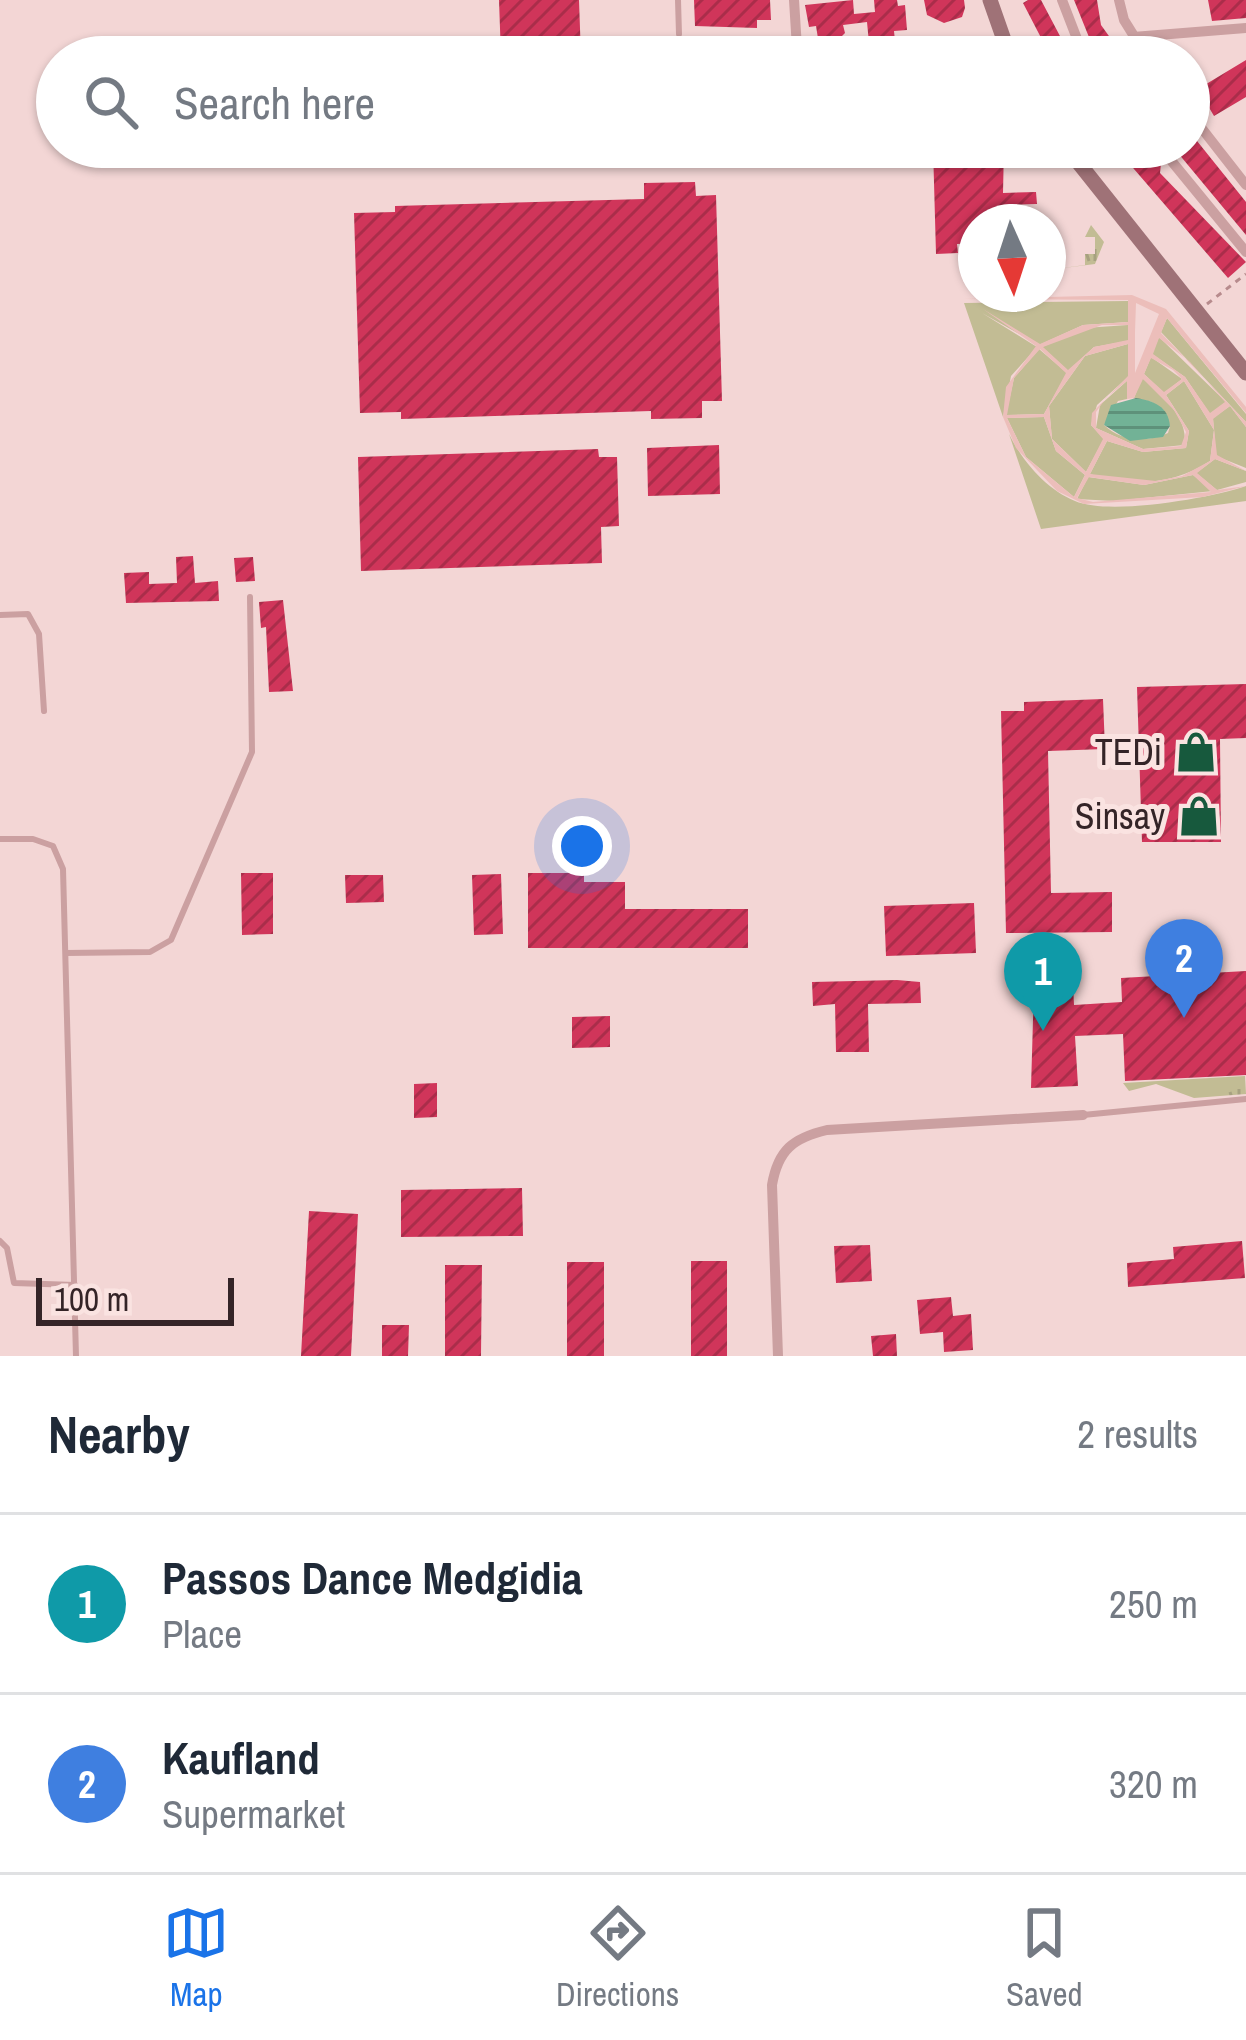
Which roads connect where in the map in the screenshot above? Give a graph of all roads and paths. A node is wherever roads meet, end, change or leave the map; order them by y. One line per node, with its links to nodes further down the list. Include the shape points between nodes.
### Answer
1 (678, 0): 7 (lane)
2 (794, 0): 8 (street)
3 (990, 0): 9 (main road)
4 (1062, 0): 10 (street)
5 (1119, 0): 11 (street)
6 (1246, 28): 12 (street)
7 (679, 34)
8 (796, 36)
9 (1003, 36)
10 (1076, 36)
11 (1132, 36)
12 (1145, 36)
13 (1210, 139): 16 (street)
14 (1082, 168): 19 (main road)
15 (1177, 168): 17 (street)
16 (1246, 185)
17 (1246, 252)
18 (1246, 274): 19 (path)
19 (1196, 313): 20 (main road)
20 (1246, 374)
21 (250, 597): 25 (lane, via 252,752 171,940 150,952)
22 (0, 615): 23 (lane, via 28,614 39,634)
23 (44, 711)
24 (0, 839): 25 (lane, via 53,846 63,869)
25 (66, 953): 29 (lane)
26 (1246, 1099): 27 (lane)
27 (1083, 1115): 31 (street, via 827,1130 791,1142 772,1184)
28 (0, 1241): 29 (lane, via 14,1283)
29 (74, 1285): 30 (lane)
30 (76, 1356)
31 (778, 1356)

